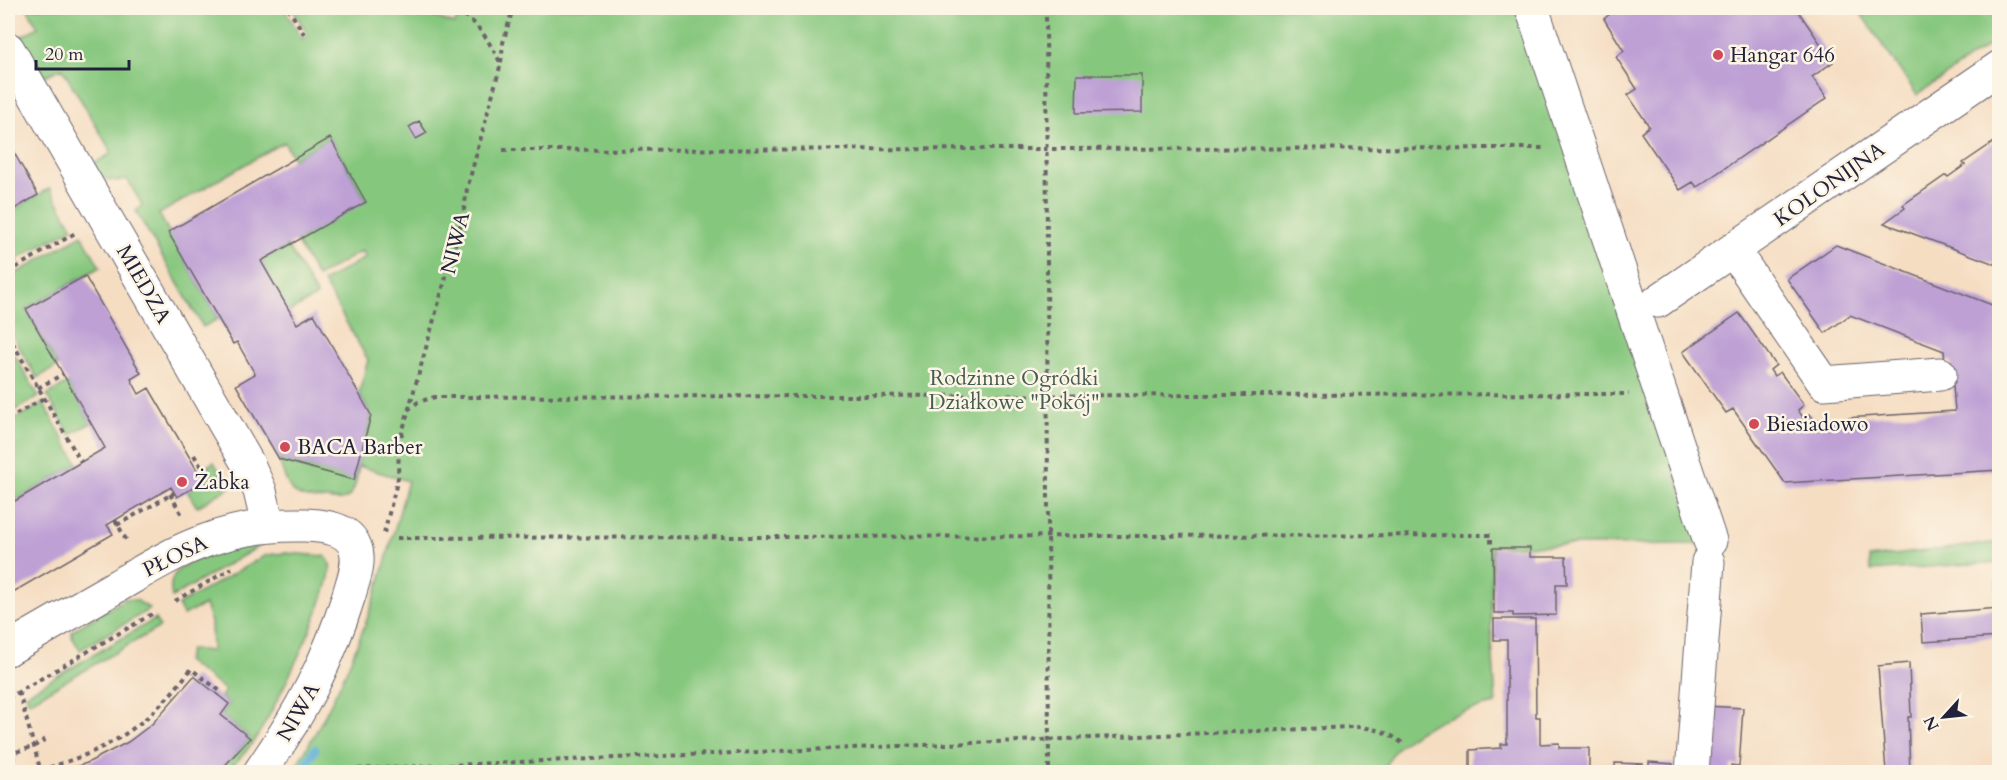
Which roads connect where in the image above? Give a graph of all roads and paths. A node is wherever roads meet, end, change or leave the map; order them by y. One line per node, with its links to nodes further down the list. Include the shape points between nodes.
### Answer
1 (288, 8): 10 (path)
2 (432, 8): 9 (path)
3 (448, 8): 8 (path)
4 (471, 8): 8 (path)
5 (513, 8): 12 (path, NIWA)
6 (1046, 8): 15 (path)
7 (1532, 8): 62 (street, via 1709,552)
8 (459, 10): 12 (path, via 477,26)
9 (437, 15)
10 (304, 34)
11 (8, 49): 37 (street, MIEDZA, via 248,464)
12 (501, 63): 30 (path, NIWA)
13 (2000, 67): 18 (street, KOLONIJNA)
14 (1545, 148): 15 (path)
15 (1047, 149): 16 (path); 28 (path)
16 (503, 150)
17 (76, 232): 20 (path)
18 (1733, 250): 22 (street, KOLONIJNA); 25 (street, via 1824,383)
19 (8, 251): 20 (path)
20 (16, 266): 21 (path)
21 (8, 272)
22 (1658, 301)
23 (8, 335): 26 (path)
24 (63, 374): 26 (path)
25 (1940, 374)
26 (38, 388): 29 (path)
27 (1639, 394): 28 (path)
28 (1048, 396): 30 (path, via 435,397); 38 (path)
29 (44, 398): 31 (path); 33 (path)
30 (408, 410): 35 (path, NIWA, via 399,444)
31 (8, 419)
32 (194, 455): 34 (path)
33 (81, 462)
34 (207, 477)
35 (398, 478)
36 (186, 521): 42 (path, via 172,493 116,523)
37 (268, 525): 40 (street, PŁOSA, via 322,526 347,536); 46 (street, PŁOSA, via 213,537 177,552)
38 (1048, 535): 39 (path); 41 (path, via 1491,535); 52 (path)
39 (397, 538)
40 (354, 545): 60 (street, NIWA, via 356,572 321,672)
41 (1491, 546)
42 (133, 552)
43 (240, 563): 44 (path)
44 (175, 601)
45 (152, 614): 47 (path)
46 (8, 649)
47 (19, 692): 49 (path); 54 (path)
48 (217, 694): 57 (path, via 220,691 191,669 160,706 120,738 81,758)
49 (8, 698)
50 (8, 738): 55 (path)
51 (46, 740): 54 (path)
52 (1049, 740): 53 (path, via 1365,727); 56 (path); 61 (path)
53 (1402, 743)
54 (33, 747): 55 (path); 57 (path)
55 (10, 753): 58 (path)
56 (331, 770)
57 (40, 771): 59 (path)
58 (17, 772)
59 (32, 772)
60 (260, 772)
61 (1049, 772)
62 (1692, 772)

